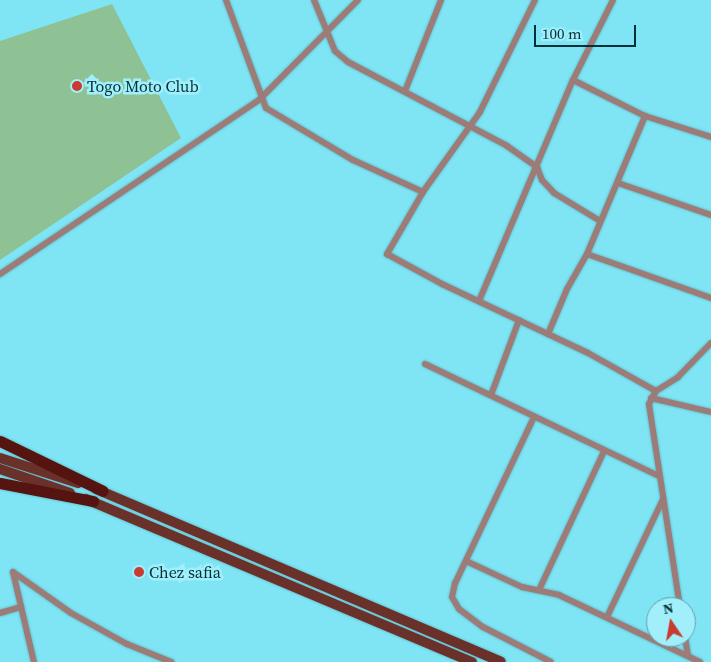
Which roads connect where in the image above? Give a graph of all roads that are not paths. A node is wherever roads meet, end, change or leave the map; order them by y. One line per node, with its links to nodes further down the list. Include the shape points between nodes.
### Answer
1 (226, 0): 10 (street)
2 (314, 0): 7 (street)
3 (358, 0): 7 (street)
4 (442, 0): 9 (street)
5 (535, 0): 12 (street, via 510,56)
6 (613, 0): 8 (street)
7 (325, 31): 9 (street, via 335,51 348,62); 10 (street)
8 (573, 80): 11 (street); 14 (street)
9 (405, 91): 12 (street)
10 (260, 99): 16 (street, via 266,108 310,138); 20 (street)
11 (645, 116): 13 (street); 15 (street)
12 (470, 126): 14 (street, via 507,146); 16 (street)
13 (711, 137)
14 (537, 168): 18 (street, via 542,180 554,193); 22 (street)
15 (618, 183): 17 (street); 18 (street)
16 (423, 192): 22 (street, via 387,254)
17 (711, 215)
18 (600, 222): 19 (street)
19 (587, 254): 21 (street); 24 (street, via 567,289)
20 (0, 274)
21 (711, 298)
22 (479, 301): 23 (street)
23 (519, 320): 24 (street); 28 (street)
24 (548, 334): 27 (street)
25 (711, 343): 27 (street, via 678,377)
26 (425, 364): 28 (street)
27 (656, 391): 29 (street)
28 (491, 395): 31 (street)
29 (651, 398): 30 (street); 36 (street, via 649,412)
30 (711, 412)
31 (534, 417): 33 (street); 41 (street)
32 (0, 440): 38 (highway)
33 (604, 451): 36 (street); 42 (street)
34 (0, 458): 38 (main road)
35 (0, 469): 40 (main road)
36 (659, 476): 39 (street)
37 (0, 483): 40 (highway)
38 (103, 491): 52 (main road)
39 (663, 499): 43 (street); 46 (street)
40 (93, 501): 51 (main road)
41 (466, 561): 42 (street, via 512,583); 53 (street, via 453,590 452,597 459,609 496,635)
42 (539, 590): 46 (street, via 559,595)
43 (678, 597)
44 (21, 607): 45 (street); 49 (street); 50 (street, via 13,572 79,618 144,653)
45 (0, 613)
46 (607, 617): 48 (street)
47 (687, 647): 48 (street)
48 (688, 656): 54 (street)
49 (34, 662)
50 (171, 662)
51 (472, 662)
52 (501, 662)
53 (551, 662)
54 (700, 662)

